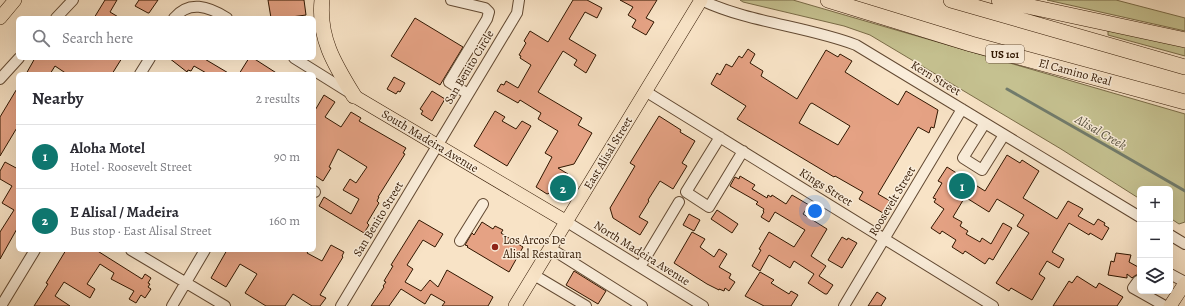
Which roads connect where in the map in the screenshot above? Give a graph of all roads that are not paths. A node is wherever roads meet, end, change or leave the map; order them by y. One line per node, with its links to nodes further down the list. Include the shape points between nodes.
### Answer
1 (15, 0): 13 (main road)
2 (72, 0): 10 (street)
3 (322, 0): 25 (highway, via 324,38 336,66)
4 (451, 0): 24 (street, via 485,8 489,12 449,82)
5 (519, 0): 24 (street, San Benito Circle, via 517,13)
6 (701, 0): 23 (main road, East Alisal Street); 27 (street, Kern Street, via 722,10 856,45)
7 (828, 0): 26 (highway, El Camino Real / US 101, via 971,44)
8 (951, 0): 18 (highway)
9 (999, 0): 14 (highway)
10 (58, 16)
11 (175, 16): 12 (street, via 186,5 198,3)
12 (224, 16)
13 (0, 18)
14 (1185, 40)
15 (17, 60): 22 (street)
16 (149, 60): 19 (street)
17 (296, 60): 20 (street, South Madeira Avenue)
18 (1185, 67)
19 (141, 72)
20 (311, 72)
21 (316, 75): 25 (street, South Madeira Avenue)
22 (0, 79)
23 (645, 91): 30 (street, Kings Street); 36 (main road, East Alisal Street)
24 (468, 94): 31 (street, San Benito Circle)
25 (354, 96): 31 (main road, South Madeira Avenue)
26 (1185, 102)
27 (962, 109): 28 (street, Kern Street); 37 (street, Roosevelt Street)
28 (985, 123): 29 (street, Kern Street); 29 (street, via 964,158 982,170)
29 (1004, 135): 35 (street, Kern Street)
30 (720, 137): 32 (street, Kings Street); 32 (street, via 686,192 709,207)
31 (437, 145): 36 (main road, South Madeira Avenue); 56 (street, San Benito Street)
32 (743, 151): 37 (street, Kings Street)
33 (679, 202): 45 (street)
34 (483, 204): 39 (street)
35 (1137, 216)
36 (567, 222): 41 (main road, East Alisal Street); 45 (street, North Madeira Avenue)
37 (884, 238): 61 (street, Roosevelt Street); 62 (street, Kings Street)
38 (1173, 238): 40 (street)
39 (460, 241)
40 (1185, 244)
41 (550, 248): 46 (main road, East Alisal Street); 59 (street)
42 (34, 252): 53 (street)
43 (135, 252): 48 (street)
44 (204, 252): 48 (street)
45 (640, 267): 60 (street, North Madeira Avenue)
46 (534, 275): 57 (main road, East Alisal Street); 58 (street)
47 (1173, 276): 50 (street)
48 (186, 282): 54 (street); 55 (street)
49 (1137, 282): 51 (street, via 1133,288)
50 (1185, 283): 64 (main road)
51 (1137, 290)
52 (1144, 294): 63 (street)
53 (1, 306)
54 (172, 306)
55 (225, 306)
56 (340, 306)
57 (515, 306)
58 (586, 306)
59 (642, 306)
60 (703, 306)
61 (844, 306)
62 (991, 306)
63 (1165, 306)
64 (1170, 306)

